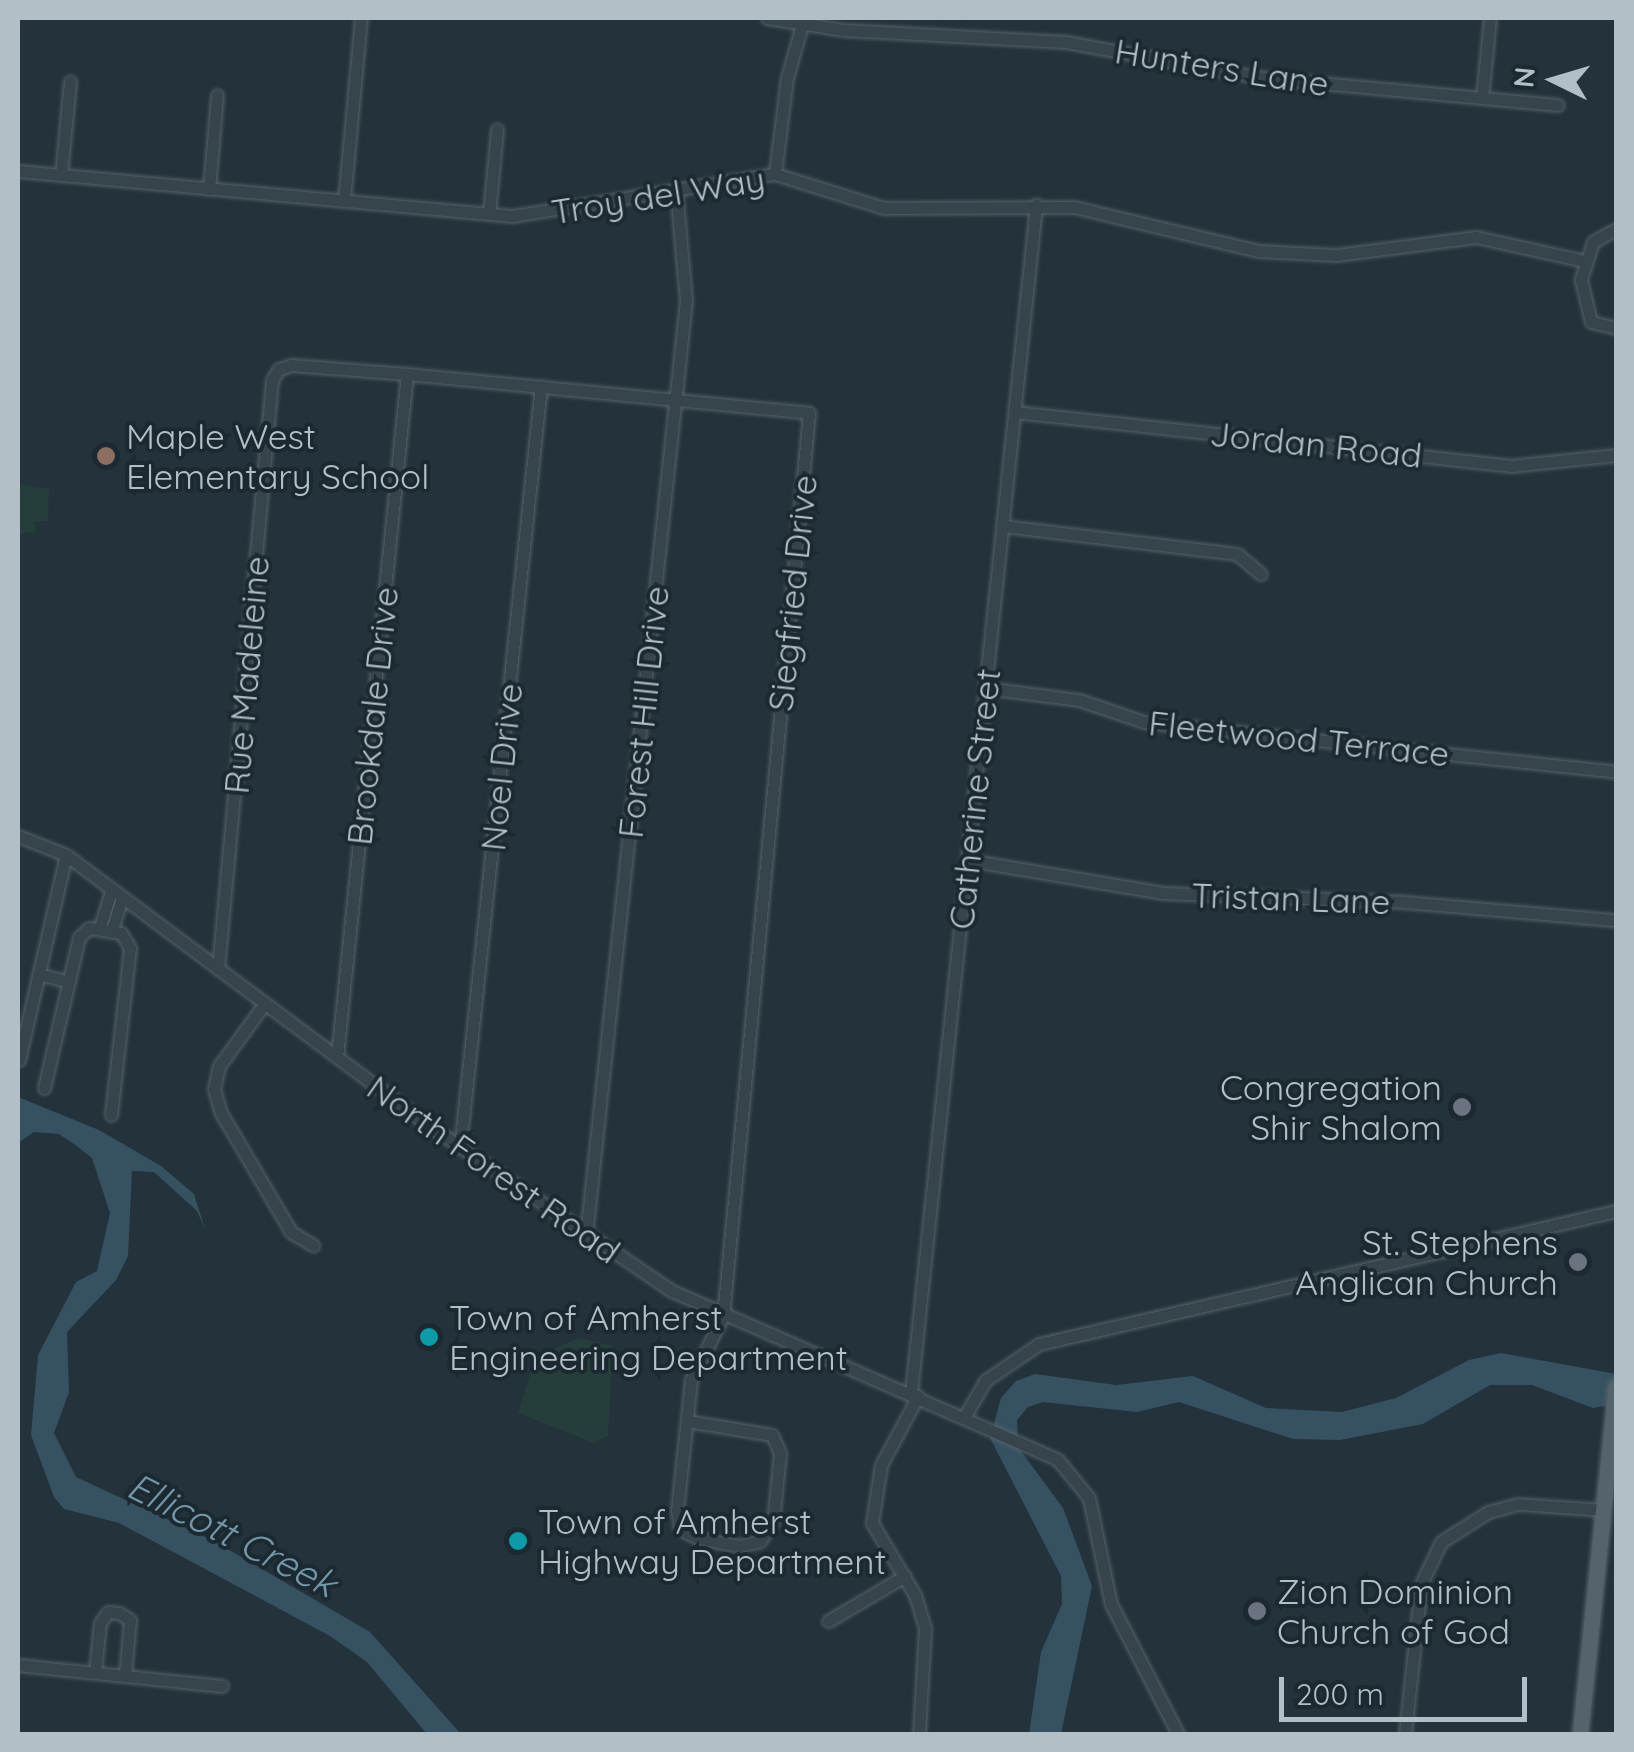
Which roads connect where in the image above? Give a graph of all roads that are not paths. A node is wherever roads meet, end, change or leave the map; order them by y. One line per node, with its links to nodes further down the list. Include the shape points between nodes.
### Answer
1 (361, 18): 15 (street)
2 (767, 18): 4 (street, Hunters Lane)
3 (1490, 18): 7 (street)
4 (803, 21): 7 (street, Hunters Lane, via 1066,42 1256,77); 11 (street, via 787,78)
5 (70, 80): 12 (street)
6 (216, 94): 13 (street)
7 (1482, 98): 8 (street, Hunters Lane)
8 (1558, 105)
9 (497, 130): 17 (street)
10 (18, 171): 12 (street, Troy del Way)
11 (775, 174): 14 (street, Troy del Way); 16 (street, Troy del Way, via 884,208)
12 (61, 175): 13 (street, Troy del Way)
13 (209, 188): 15 (street, Troy del Way)
14 (676, 188): 17 (street, Troy del Way, via 529,216); 24 (street, Forest Hill Drive, via 686,301)
15 (344, 201): 17 (street, Troy del Way)
16 (1036, 205): 19 (street, Troy del Way, via 1121,215 1258,251 1337,255 1476,237); 25 (street, Catherine Street)
17 (489, 214)
18 (1616, 229): 19 (street, via 1599,234)
19 (1584, 261): 20 (street, via 1586,313 1600,326)
20 (1616, 328)
21 (406, 374): 22 (street, Siegfried Drive, via 291,365); 23 (street, Siegfried Drive); 41 (street, Brookdale Drive)
22 (272, 380): 37 (street, Rue Madeleine)
23 (541, 386): 24 (street, Siegfried Drive); 45 (street, Noel Drive)
24 (676, 399): 47 (street, Forest Hill Drive); 49 (street, Siegfried Drive, via 802,410 810,422 742,1065)
25 (1015, 412): 26 (street, Jordan Road, via 1510,466); 27 (street, Catherine Street)
26 (1616, 455)
27 (1003, 526): 28 (street, via 1237,554); 29 (street, Catherine Street)
28 (1261, 574)
29 (986, 688): 30 (street, Fleetwood Terrace, via 1079,700 1144,722); 33 (street, Catherine Street)
30 (1616, 772)
31 (18, 836): 32 (street, North Forest Road)
32 (66, 855): 34 (street, North Forest Road); 38 (street)
33 (968, 860): 35 (street, Tristan Lane, via 1184,894 1388,901); 51 (street, Catherine Street)
34 (117, 894): 36 (street); 37 (street, North Forest Road)
35 (1616, 920)
36 (106, 929): 39 (street, via 79,937); 44 (street, via 130,948)
37 (218, 969): 40 (street, North Forest Road)
38 (38, 974): 39 (street); 42 (street)
39 (69, 982): 43 (street)
40 (264, 1004): 41 (street, North Forest Road); 48 (street, via 219,1066 214,1089 220,1113 291,1232)
41 (336, 1057): 45 (street, North Forest Road)
42 (19, 1060)
43 (44, 1088)
44 (111, 1115)
45 (460, 1148): 47 (street, North Forest Road)
46 (1616, 1211): 52 (street, via 1039,1344 986,1380)
47 (586, 1236): 49 (street, North Forest Road)
48 (313, 1245)
49 (723, 1316): 51 (street, North Forest Road); 53 (street, via 691,1380)
50 (1616, 1386): 54 (main road)
51 (915, 1395): 52 (street, North Forest Road); 55 (street, Catherine Street, via 875,1486 874,1532)
52 (966, 1414): 62 (street, North Forest Road, via 1058,1460 1090,1498 1111,1604)
53 (686, 1421): 53 (street, via 772,1435 780,1453 773,1522 760,1541 739,1546 680,1528)
54 (1604, 1510): 63 (street, via 1504,1507 1441,1542 1421,1584); 64 (main road)
55 (905, 1576): 56 (street); 61 (street, Catherine Street, via 925,1628)
56 (828, 1620)
57 (18, 1664): 58 (street)
58 (94, 1672): 59 (street); 59 (street, via 100,1624 108,1612 119,1613 130,1620)
59 (125, 1675): 60 (street)
60 (222, 1686)
61 (919, 1734)
62 (1178, 1734)
63 (1406, 1734)
64 (1580, 1734)

